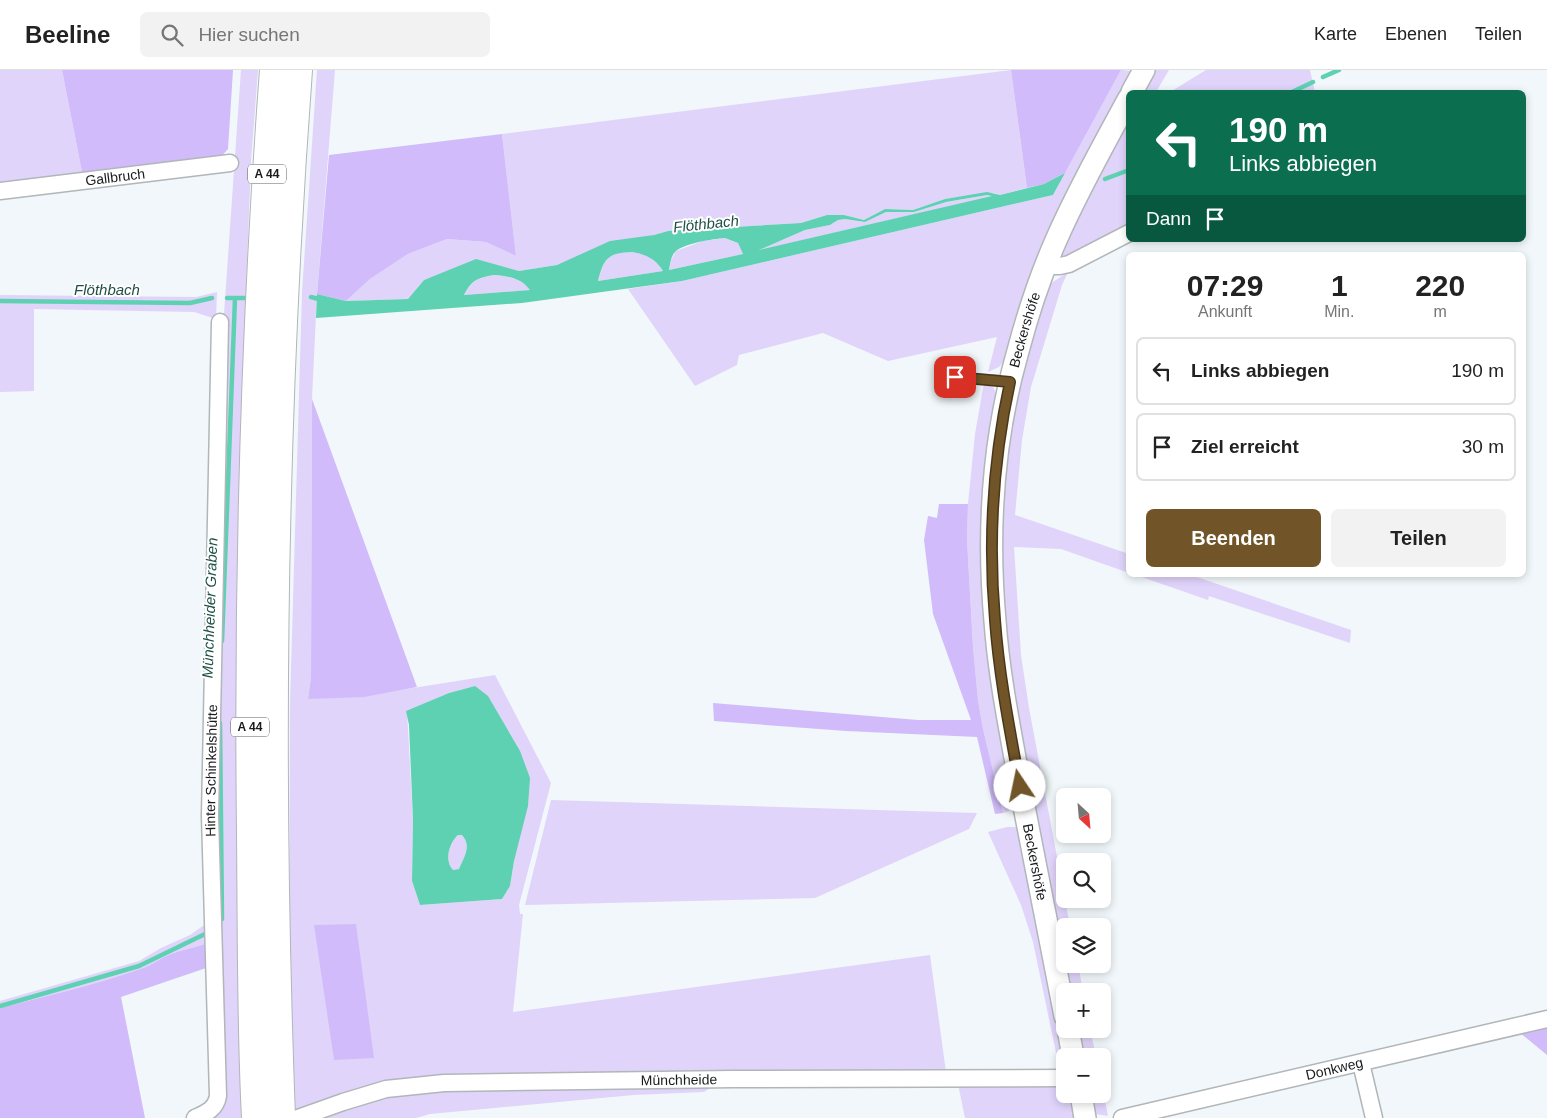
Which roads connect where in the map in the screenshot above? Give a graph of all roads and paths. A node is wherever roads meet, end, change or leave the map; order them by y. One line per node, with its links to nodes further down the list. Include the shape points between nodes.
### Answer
1 (274, 70): 10 (highway, A 44)
2 (298, 70): 10 (highway, A 44)
3 (1144, 70): 4 (street)
4 (1133, 90)
5 (1126, 104): 9 (street, Beckershöfe, via 1078,193)
6 (230, 163): 7 (street, Gallbruch)
7 (0, 191)
8 (1126, 235): 9 (street, via 1069,264)
9 (1046, 266): 14 (street, Beckershöfe)
10 (274, 276): 12 (highway, A 44)
11 (220, 322): 20 (street, Hinter Schinkelshütte, via 210,816 218,1092 213,1108)
12 (271, 336): 21 (highway, A 44, via 251,598 250,760); 22 (highway, A 44, via 276,927)
13 (955, 377): 14 (lane)
14 (1010, 382): 15 (street, Beckershöfe, via 994,491 995,620 1013,749)
15 (1059, 983)
16 (1547, 1019): 17 (street, Donkweg)
17 (1361, 1064): 25 (street, Donkweg); 26 (street)
18 (1056, 1078): 23 (street, Münchheide, via 444,1083 386,1089)
19 (1082, 1103): 24 (street)
20 (195, 1118)
21 (256, 1118)
22 (281, 1118)
23 (298, 1118)
24 (1086, 1118)
25 (1122, 1118)
26 (1374, 1118)

